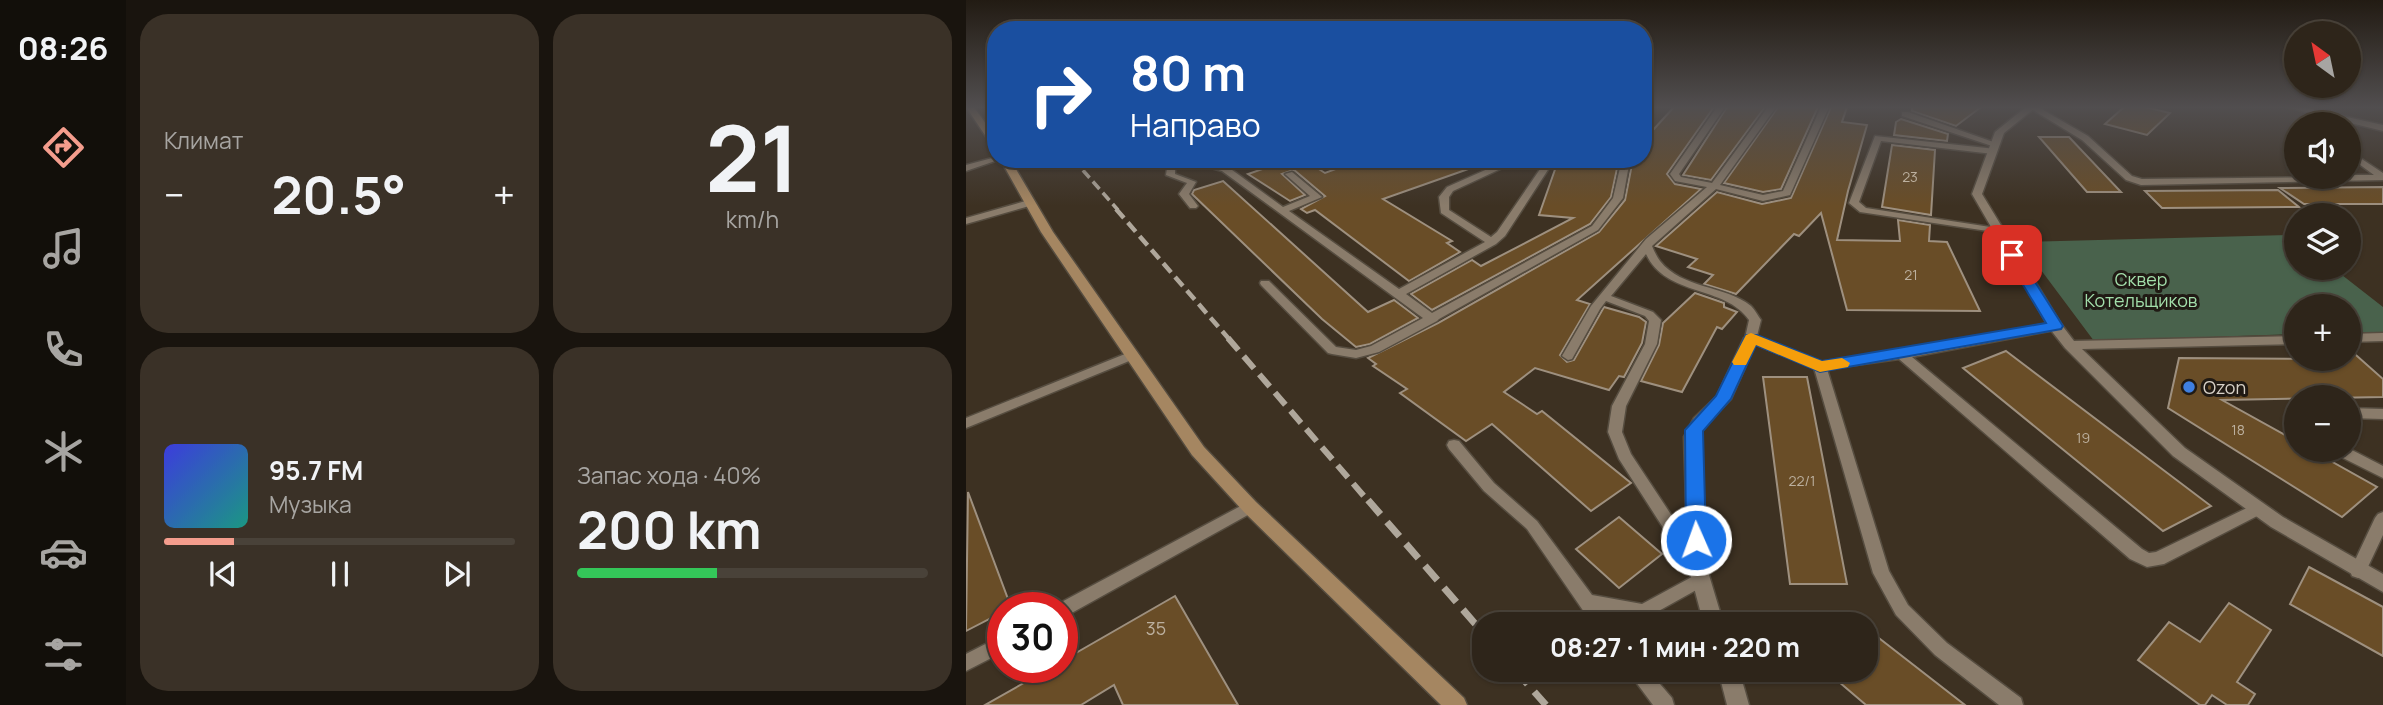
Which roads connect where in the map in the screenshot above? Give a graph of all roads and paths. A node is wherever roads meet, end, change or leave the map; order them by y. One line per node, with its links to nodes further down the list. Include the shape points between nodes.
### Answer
1 (1698, 140): 22 (lane, via 1674,174 1678,179)
2 (1748, 140): 22 (lane)
3 (1810, 140): 22 (lane, via 1787,193 1763,198)
4 (1877, 140): 27 (lane, via 1856,207)
5 (1900, 140): 9 (lane)
6 (1973, 140): 9 (lane)
7 (1998, 140): 9 (street)
8 (2087, 140): 21 (lane, via 2129,178 2141,182)
9 (1994, 148): 27 (street, via 1977,189)
10 (2361, 161): 20 (lane, via 2383,177)
11 (987, 162): 12 (lane)
12 (966, 168)
13 (1010, 168): 23 (main road)
14 (1171, 168): 24 (lane, via 1170,175 1192,182 1184,194)
15 (1222, 168): 25 (lane)
16 (1498, 168): 28 (lane, via 1450,189 1444,197 1444,211)
17 (1545, 168): 28 (lane)
18 (1624, 168): 33 (lane, via 1618,198 1595,228)
19 (1289, 174): 25 (lane, via 1317,197)
20 (2361, 177)
21 (2284, 179)
22 (1714, 186): 29 (lane)
23 (1029, 202): 26 (street); 41 (main road)
24 (1194, 206)
25 (1283, 211): 31 (lane)
26 (966, 221)
27 (1997, 231): 34 (street)
28 (1492, 242): 31 (lane)
29 (1647, 246): 32 (lane); 35 (lane, via 1664,272 1747,308 1755,320)
30 (1265, 283): 33 (lane, via 1327,345 1342,352 1375,349)
31 (1399, 293): 33 (lane)
32 (1605, 297): 42 (lane); 54 (lane, via 1655,320 1651,344 1619,406 1615,432 1624,455)
33 (1433, 319)
34 (2055, 326): 39 (street); 40 (lane)
35 (1751, 338): 43 (lane); 54 (street, via 1723,399 1699,422 1692,437)
36 (2361, 338): 37 (street)
37 (2383, 338)
38 (2284, 340): 39 (street)
39 (2070, 345): 51 (street, via 2179,452)
40 (1902, 355): 43 (lane); 51 (lane, via 2147,560 2158,559)
41 (1130, 356): 46 (lane); 50 (main road, via 1198,451)
42 (1568, 356)
43 (1820, 366): 69 (lane, via 1881,573 1902,610 1941,649)
44 (2361, 413): 45 (lane)
45 (2383, 414)
46 (966, 423)
47 (1454, 445): 57 (lane, via 1489,487 1532,524)
48 (2361, 461): 49 (lane)
49 (2383, 473)
50 (1250, 508): 56 (lane); 66 (main road)
51 (2258, 509): 53 (street)
52 (2383, 518): 53 (lane)
53 (2358, 571): 55 (street)
54 (1699, 572): 60 (lane); 61 (street)
55 (2383, 584)
56 (1078, 601)
57 (1587, 602): 58 (lane); 59 (lane)
58 (1594, 612)
59 (1618, 612)
60 (1648, 612)
61 (1710, 612)
62 (987, 652): 63 (lane)
63 (966, 663)
64 (1646, 682): 67 (lane)
65 (1731, 682): 68 (street)
66 (1456, 705)
67 (1665, 705)
68 (1738, 705)
69 (2014, 705)

